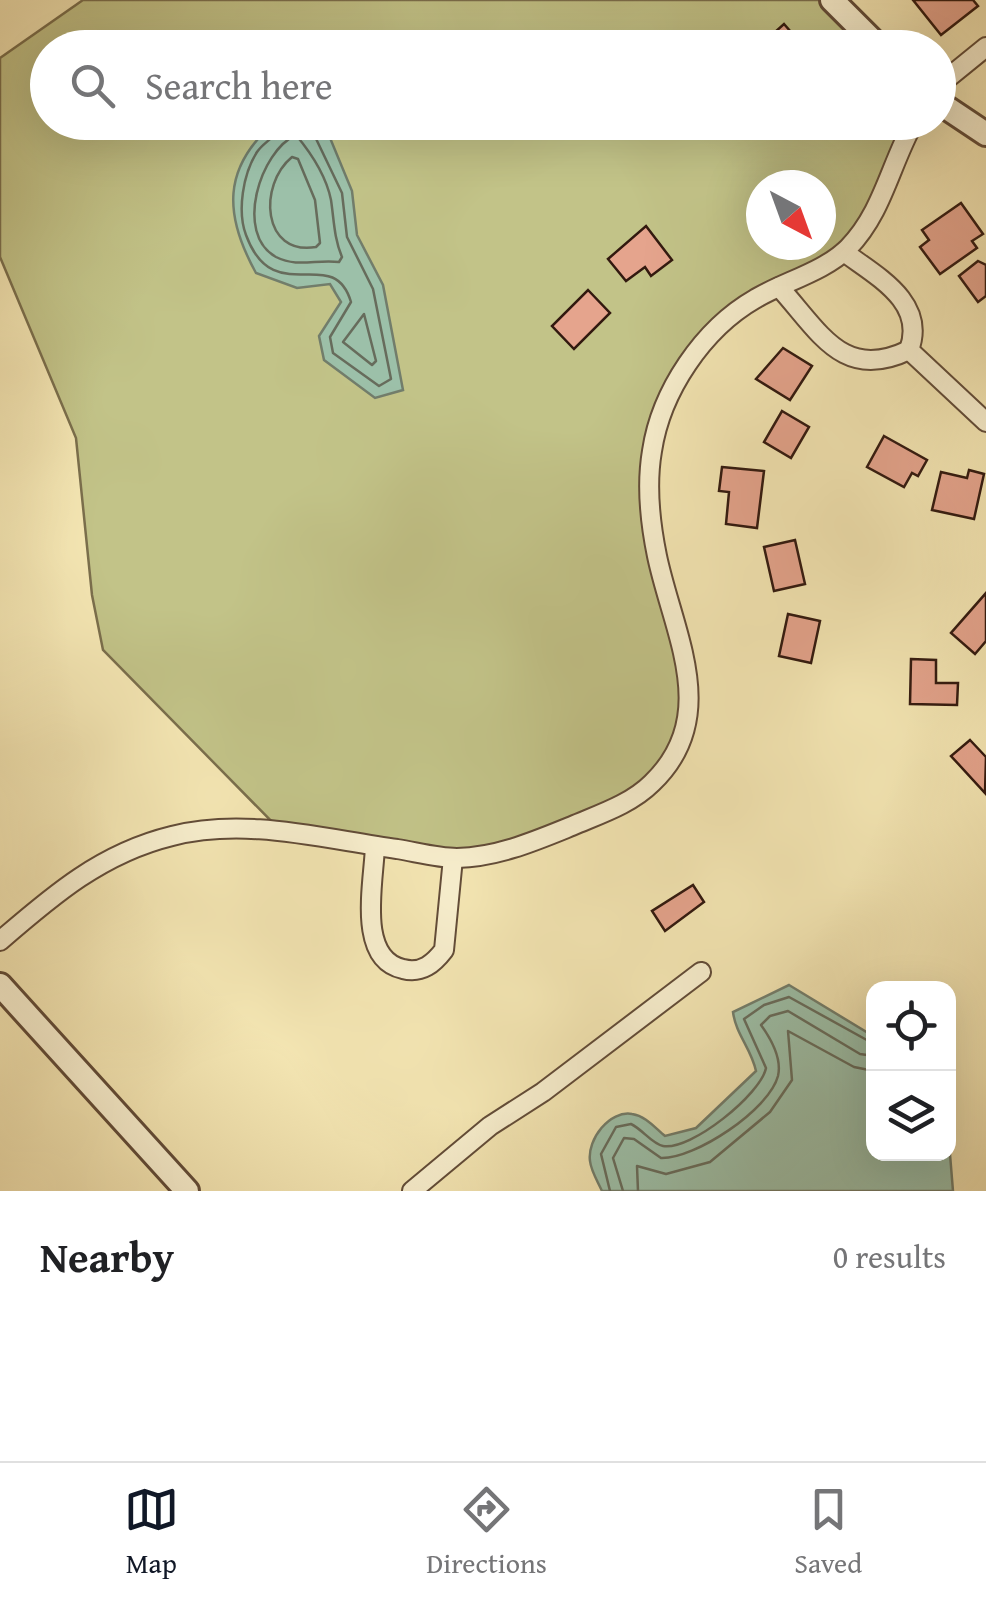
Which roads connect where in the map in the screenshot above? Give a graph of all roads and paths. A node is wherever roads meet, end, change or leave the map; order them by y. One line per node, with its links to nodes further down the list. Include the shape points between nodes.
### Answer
1 (832, 0): 2 (street)
2 (862, 30)
3 (986, 47): 4 (street)
4 (956, 71)
5 (956, 114): 6 (street)
6 (986, 134)
7 (904, 140): 8 (street, via 882,200)
8 (844, 252): 9 (street); 10 (street, via 907,304 915,335)
9 (780, 287): 10 (street, via 847,358 868,364); 13 (street, via 728,317 696,351 674,387 652,450 649,504 657,559 692,692 682,739 668,765 619,806 531,843)
10 (909, 350): 11 (street)
11 (986, 422)
12 (375, 846): 13 (street); 13 (street, via 376,947 386,962 410,971 436,962 444,950); 14 (street, via 280,830 174,835 88,869)
13 (453, 858)
14 (0, 941)
15 (701, 972): 18 (street)
16 (0, 984): 17 (street)
17 (186, 1191)
18 (412, 1191)

